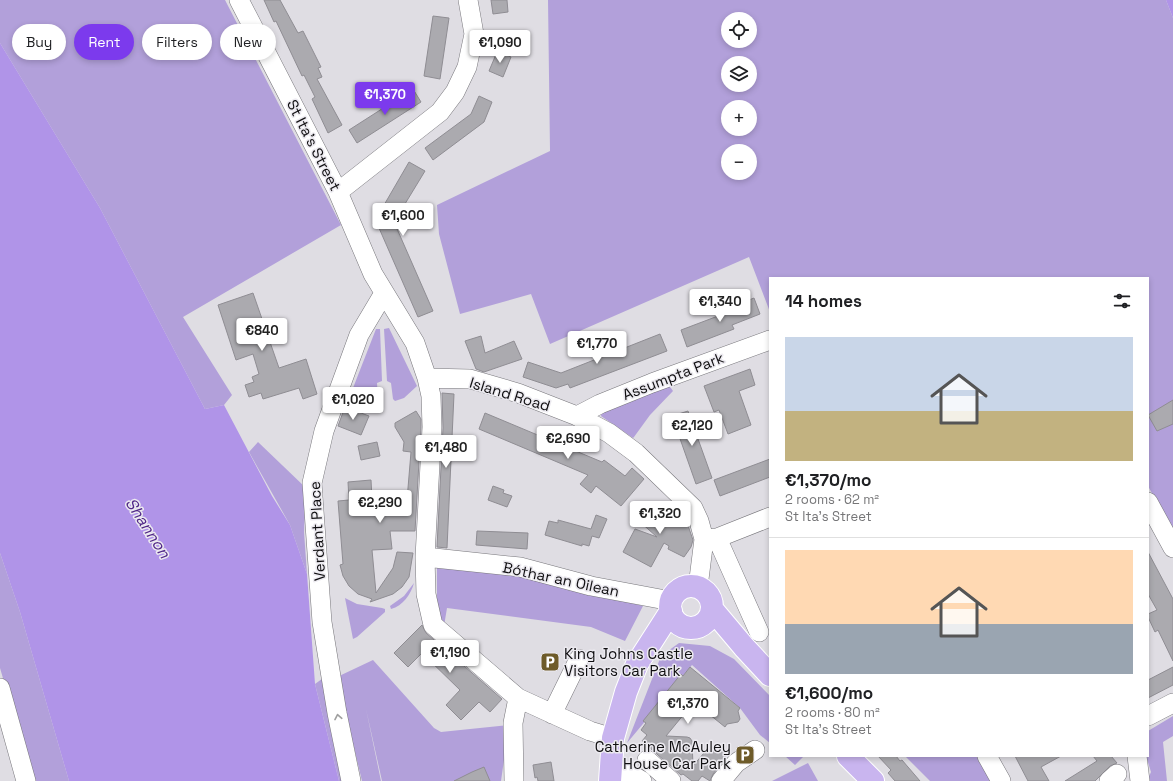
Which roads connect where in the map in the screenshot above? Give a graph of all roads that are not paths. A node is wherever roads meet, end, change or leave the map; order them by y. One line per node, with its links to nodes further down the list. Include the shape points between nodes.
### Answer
1 (239, 0): 3 (street, St Ita's Street)
2 (468, 0): 3 (street, via 474,34 467,67 455,92 440,112)
3 (338, 192): 4 (street, St Ita's Street, via 372,274)
4 (384, 293): 6 (street, via 415,343); 33 (street, Verdant Place, one-way to 4, via 328,659 318,581 312,483 324,432 359,335)
5 (769, 340): 7 (street, Assumpta Park, via 652,383)
6 (428, 378): 7 (street, Island Road, via 470,379 518,393); 12 (street, via 432,427)
7 (578, 416): 10 (street, Island Road, via 609,433 636,453 693,508)
8 (1149, 504): 11 (street)
9 (769, 517): 10 (street)
10 (711, 539): 13 (street, Island Road); 16 (street)
11 (1173, 548)
12 (425, 557): 15 (street, Bóthar an Oilean, via 520,567 591,586); 21 (street, via 426,594 433,625)
13 (698, 587): 14 (main road, via 709,595); 15 (main road, via 691,586 679,590)
14 (712, 608): 15 (main road, via 708,619); 17 (main road)
15 (681, 616): 17 (main road); 25 (main road, via 651,640 637,664)
16 (759, 632)
17 (744, 648): 19 (main road)
18 (579, 659): 23 (street)
19 (769, 674)
20 (0, 688): 32 (street)
21 (518, 698): 23 (street); 34 (street, via 513,723)
22 (1173, 703): 24 (street)
23 (552, 714): 25 (street)
24 (1149, 715)
25 (613, 738): 31 (main road)
26 (755, 750): 37 (street, via 736,763)
27 (849, 757): 38 (main road)
28 (988, 757): 39 (street)
29 (1137, 757): 40 (street)
30 (647, 760): 36 (street)
31 (610, 776): 35 (street, via 630,774)
32 (26, 781)
33 (351, 781)
34 (514, 781)
35 (642, 781)
36 (671, 781)
37 (721, 781)
38 (872, 781)
39 (1001, 781)
40 (1140, 781)

